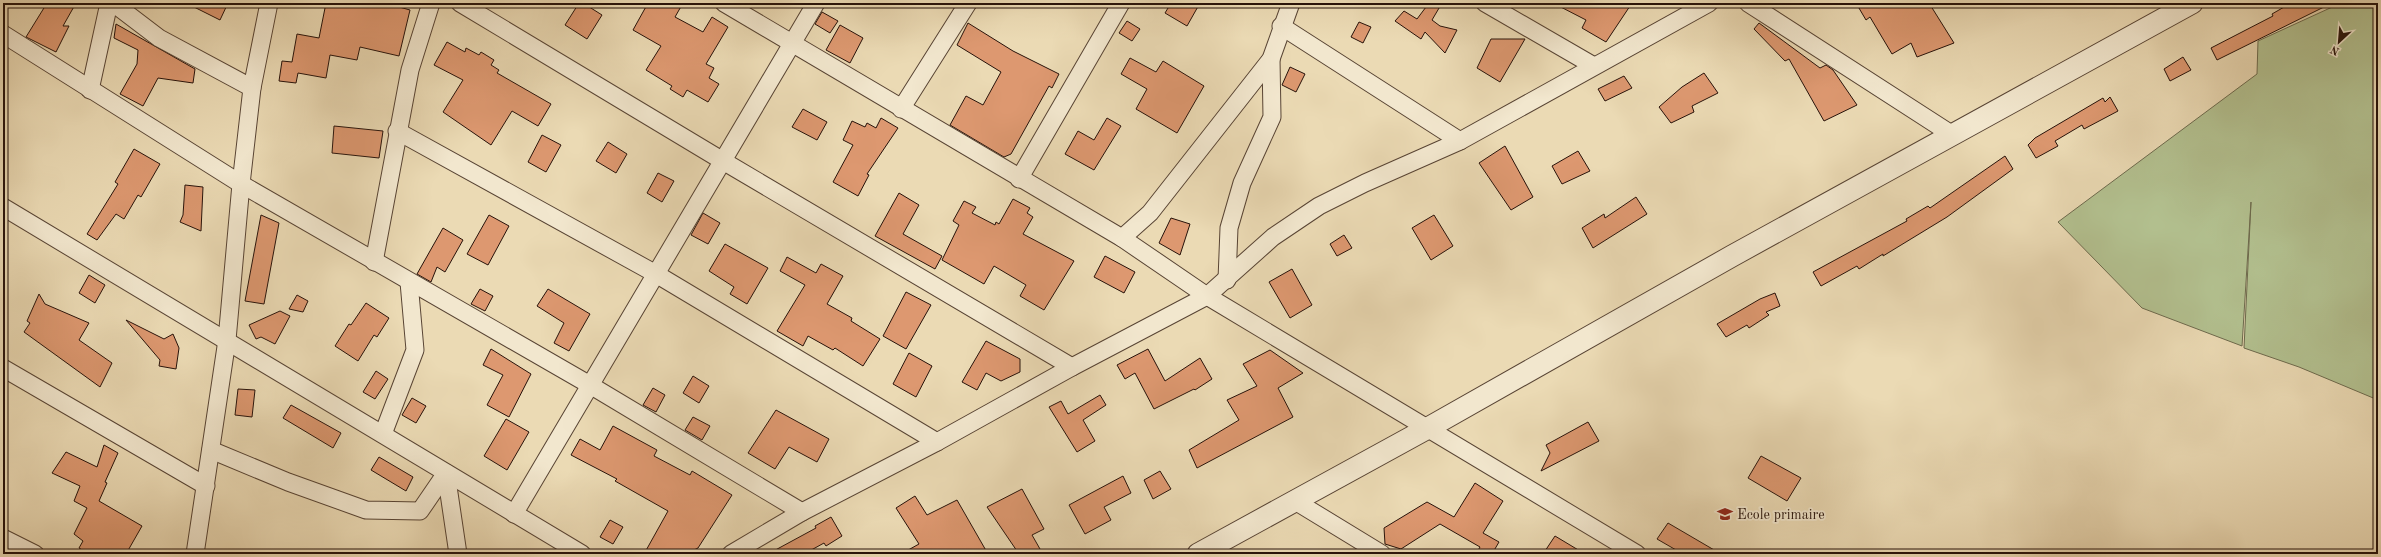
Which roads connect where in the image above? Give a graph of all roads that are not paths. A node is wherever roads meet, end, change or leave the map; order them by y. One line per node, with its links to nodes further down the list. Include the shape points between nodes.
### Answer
1 (109, 3): 21 (street)
2 (113, 3): 20 (street, via 159,38)
3 (269, 3): 20 (street)
4 (431, 3): 23 (street, via 410,70)
5 (460, 3): 26 (street)
6 (724, 3): 17 (street)
7 (816, 3): 17 (street)
8 (968, 3): 22 (street)
9 (1121, 3): 27 (street)
10 (1291, 3): 15 (street)
11 (1485, 3): 19 (street)
12 (1710, 3): 19 (street)
13 (1748, 3): 24 (street)
14 (2192, 3): 24 (street)
15 (1281, 26): 18 (street); 25 (street)
16 (3, 34): 21 (street)
17 (792, 44): 22 (street); 26 (street)
18 (1271, 59): 30 (street, via 1150,213); 33 (street, via 1272,117 1242,183 1229,228)
19 (1594, 66): 25 (street)
20 (252, 88): 28 (street)
21 (90, 90): 28 (street)
22 (901, 109): 27 (street)
23 (397, 131): 31 (street); 32 (street)
24 (1951, 134): 40 (street)
25 (1460, 141): 33 (street, via 1364,182 1319,206 1273,237)
26 (723, 161): 32 (street); 37 (street)
27 (1019, 179): 30 (street)
28 (241, 184): 31 (street); 36 (street)
29 (3, 207): 36 (street)
30 (1122, 238): 35 (street)
31 (374, 262): 34 (street)
32 (656, 274): 39 (street); 42 (street)
33 (1226, 280): 35 (street)
34 (409, 282): 39 (street); 41 (street, via 415,350)
35 (1207, 296): 37 (street); 40 (street)
36 (227, 340): 41 (street); 43 (street)
37 (1072, 366): 42 (street)
38 (3, 368): 45 (street)
39 (590, 385): 47 (street); 48 (street)
40 (1428, 428): 46 (street); 57 (street)
41 (382, 434): 44 (street)
42 (937, 442): 47 (street)
43 (211, 450): 44 (street, via 288,482 366,510 420,511); 45 (street)
44 (446, 473): 48 (street); 52 (street)
45 (206, 486): 51 (street)
46 (1295, 501): 55 (street); 56 (street)
47 (802, 512): 54 (street)
48 (514, 514): 53 (street)
49 (6, 547): 50 (street)
50 (35, 554)
51 (195, 554)
52 (458, 554)
53 (582, 554)
54 (731, 554)
55 (1198, 554)
56 (1382, 554)
57 (1637, 554)

